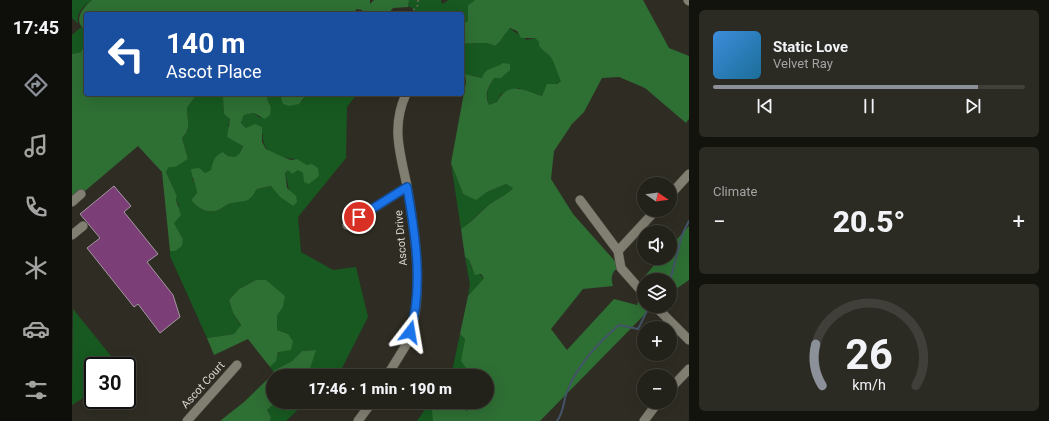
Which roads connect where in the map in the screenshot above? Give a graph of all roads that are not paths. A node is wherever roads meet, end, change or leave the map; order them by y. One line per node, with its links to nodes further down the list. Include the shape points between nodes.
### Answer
1 (405, 96): 3 (street, Ascot Drive, via 397,131)
2 (689, 174): 4 (street)
3 (407, 187): 9 (street); 17 (street, Ascot Drive, via 414,227 417,299 414,320 406,344)
4 (677, 187)
5 (81, 194): 7 (street)
6 (580, 200): 12 (street)
7 (72, 202)
8 (650, 217): 12 (street)
9 (347, 225)
10 (82, 226): 11 (street)
11 (72, 235)
12 (618, 251): 13 (street, via 621,268)
13 (637, 286)
14 (662, 313): 15 (street)
15 (689, 340)
16 (237, 365): 22 (street, Ascot Court)
17 (391, 369)
18 (689, 369): 19 (street)
19 (677, 382)
20 (367, 409): 23 (street)
21 (653, 409): 24 (street)
22 (186, 421)
23 (358, 421)
24 (644, 421)

